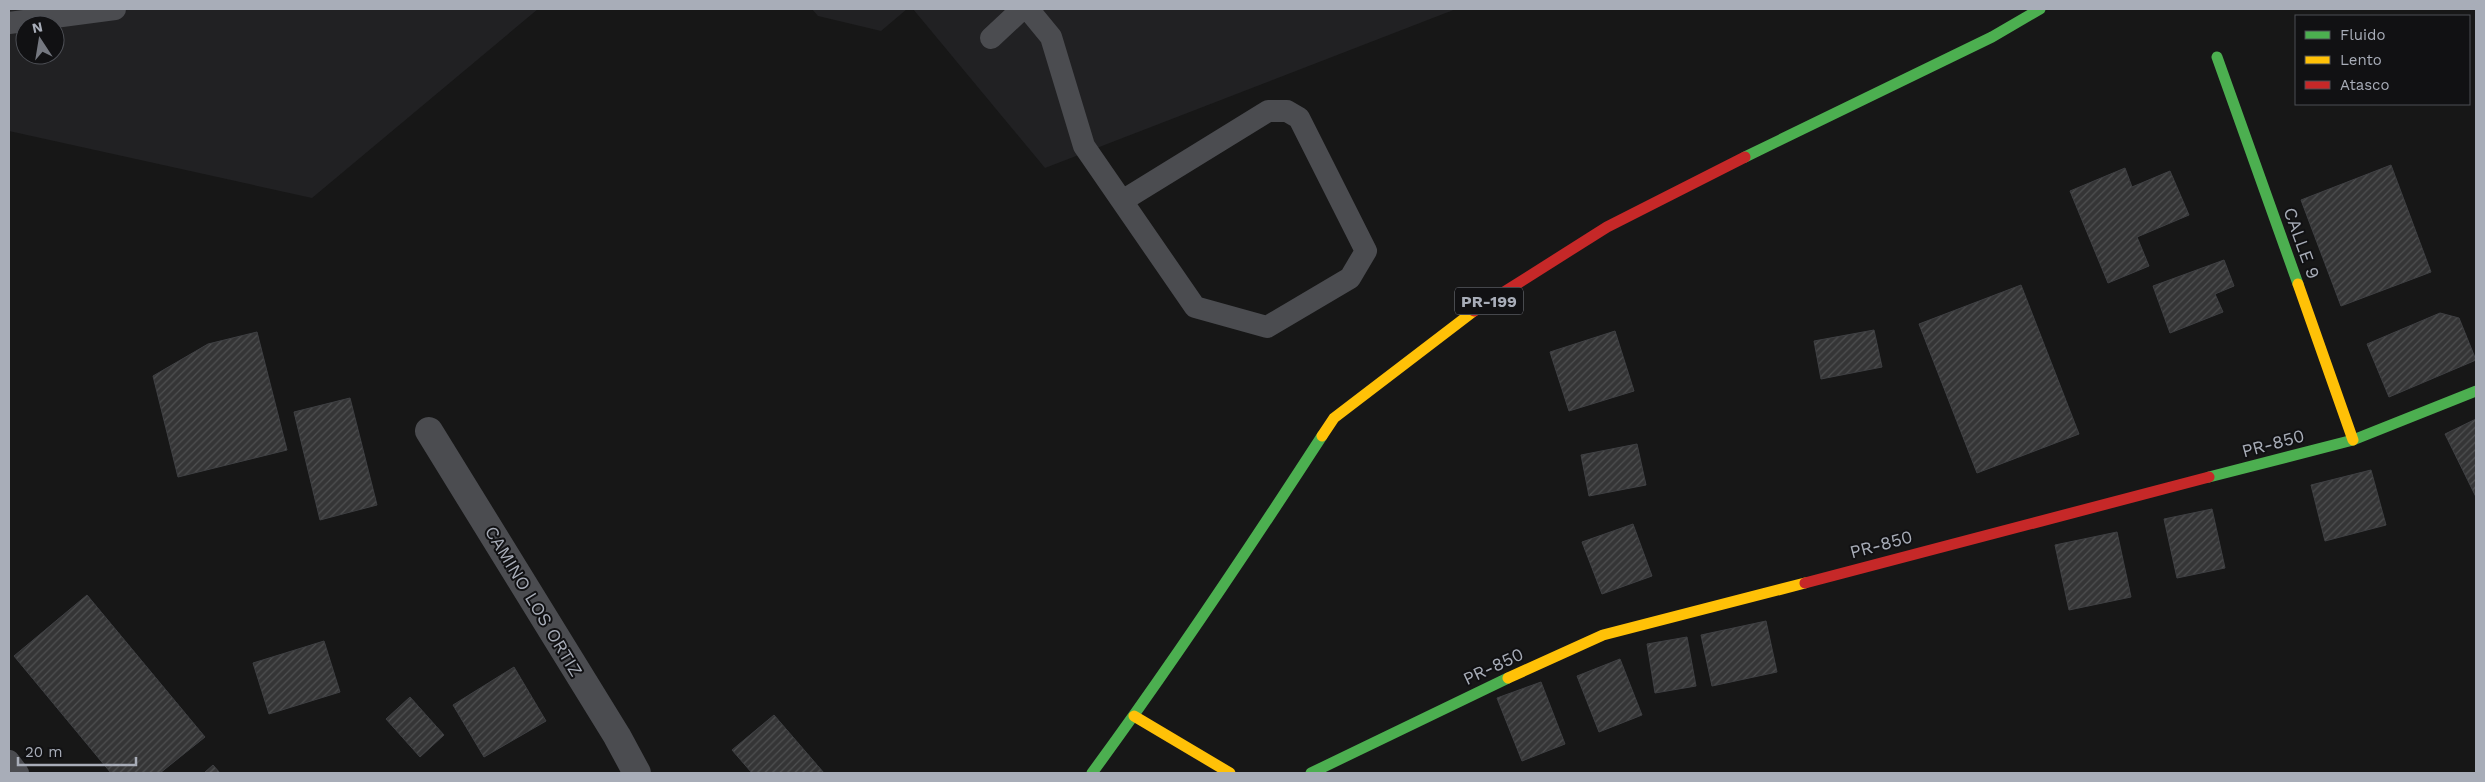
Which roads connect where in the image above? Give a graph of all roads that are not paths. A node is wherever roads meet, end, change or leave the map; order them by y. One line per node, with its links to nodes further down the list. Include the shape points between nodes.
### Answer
1 (114, 9): 5 (lane)
2 (1022, 9): 6 (lane)
3 (1028, 9): 8 (lane, via 1051,37 1084,146)
4 (2040, 9): 12 (street, PR-199, via 1992,37 1607,227 1485,303 1334,418)
5 (9, 24)
6 (991, 38)
7 (2217, 57): 11 (street, CALLE 9)
8 (1122, 201): 8 (lane, via 1195,307 1267,327 1350,278 1366,251 1299,118 1287,111 1268,111)
9 (2476, 391): 11 (street, PR-850 / PR-850)
10 (429, 431): 15 (street, CAMINO LOS ORTIZ)
11 (2354, 440): 18 (street, PR-850 / PR-850, via 1604,635)
12 (1134, 716): 16 (street, PR-199); 17 (street)
13 (9, 761): 14 (lane)
14 (18, 773)
15 (637, 773)
16 (1092, 773)
17 (1230, 773)
18 (1311, 773)

